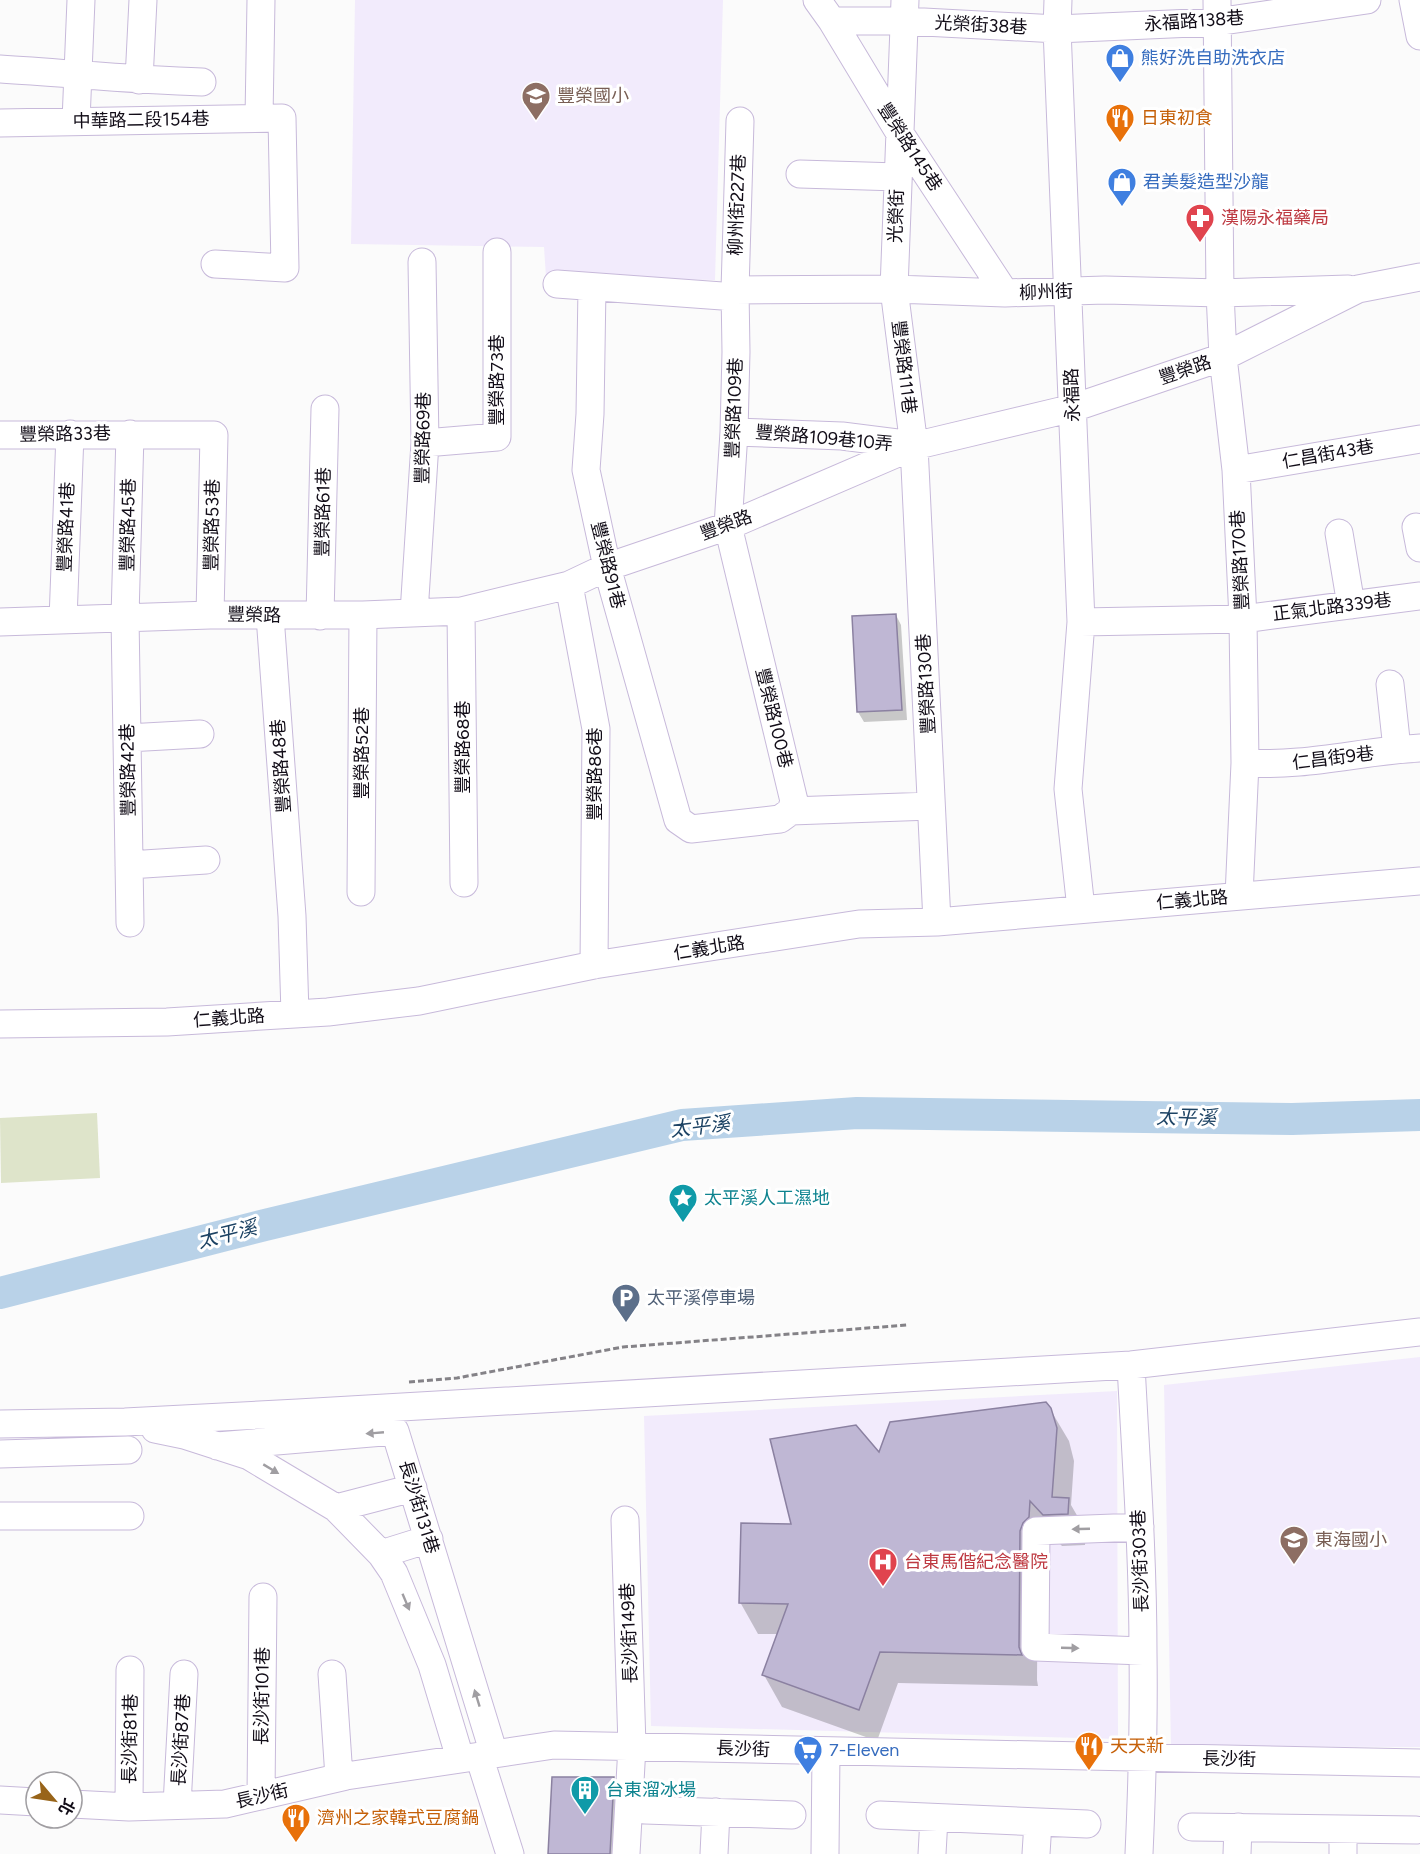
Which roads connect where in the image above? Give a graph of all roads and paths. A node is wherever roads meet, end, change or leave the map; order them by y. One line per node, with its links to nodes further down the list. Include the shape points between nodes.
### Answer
1 (81, 0): 13 (street)
2 (143, 0): 14 (street)
3 (261, 0): 16 (street)
4 (1058, 0): 10 (street, 永福路)
5 (1367, 0): 9 (street, 永福路138巷)
6 (1413, 0): 11 (street)
7 (825, 10): 8 (street, 光榮街38巷); 20 (street, 豐榮路145巷)
8 (905, 11): 10 (street, 光榮街38巷); 20 (street, 光榮街)
9 (1216, 11): 10 (street, 永福路138巷); 34 (street, 豐榮路170巷)
10 (1057, 29): 31 (street, 永福路)
11 (1420, 35)
12 (0, 69): 13 (street)
13 (78, 73): 14 (street); 17 (street)
14 (139, 80): 15 (street)
15 (202, 82)
16 (271, 118): 17 (street, 中華路二段154巷); 25 (street, via 285,268)
17 (76, 121): 19 (street, 中華路二段154巷)
18 (740, 121): 32 (street, 柳州街227巷)
19 (0, 123)
20 (899, 132): 22 (street, 光榮街); 33 (street, 豐榮路145巷)
21 (800, 174): 22 (street)
22 (898, 177): 29 (street, 光榮街)
23 (497, 252): 44 (street, 豐榮路73巷, via 496,437)
24 (422, 262): 44 (street, 豐榮路69巷)
25 (214, 264)
26 (1420, 277): 30 (street, 豐榮路)
27 (557, 284): 28 (street, 柳州街)
28 (592, 287): 32 (street, 柳州街); 49 (street, 豐榮路91巷, via 586,470)
29 (894, 289): 32 (street, 柳州街); 33 (street, 柳州街); 45 (street, 豐榮路111巷)
30 (1358, 289): 34 (street, 柳州街); 35 (street, 豐榮路)
31 (1068, 291): 33 (street, 柳州街); 34 (street, 柳州街); 36 (street, 永福路)
32 (735, 293): 38 (street, 豐榮路109巷)
33 (1005, 293)
34 (1220, 293): 35 (street, 豐榮路170巷)
35 (1223, 357): 36 (street, 豐榮路); 46 (street, 豐榮路170巷)
36 (1073, 408): 45 (street, 豐榮路); 63 (street, 永福路)
37 (325, 409): 56 (street, 豐榮路61巷)
38 (734, 432): 45 (street, 豐榮路109巷10弄, via 842,436); 47 (street, 豐榮路109巷)
39 (70, 434): 40 (street, 豐榮路33巷); 41 (street, 豐榮路33巷); 62 (street, 豐榮路41巷)
40 (130, 434): 42 (street, 豐榮路33巷); 59 (street, 豐榮路45巷)
41 (0, 435)
42 (214, 435): 55 (street, 豐榮路53巷)
43 (1420, 439): 46 (street, 仁昌街43巷)
44 (425, 443): 54 (street, 豐榮路69巷)
45 (914, 446): 47 (street, 豐榮路); 69 (street, 豐榮路130巷)
46 (1236, 470): 60 (street, 豐榮路170巷)
47 (728, 525): 49 (street, 豐榮路); 70 (street, 豐榮路100巷, via 794,801)
48 (1339, 533): 52 (street)
49 (607, 567): 50 (street, 豐榮路); 70 (street, 豐榮路91巷, via 678,820 691,829 780,819)
50 (569, 585): 53 (street, 豐榮路); 80 (street, 豐榮路86巷, via 596,729)
51 (1420, 596): 52 (street, 正氣北路339巷)
52 (1351, 604): 60 (street, 正氣北路339巷)
53 (461, 611): 54 (street, 豐榮路); 74 (street, 豐榮路68巷)
54 (414, 613): 57 (street, 豐榮路)
55 (210, 615): 58 (street, 豐榮路); 59 (street, 豐榮路)
56 (320, 615): 57 (street, 豐榮路); 58 (street, 豐榮路)
57 (363, 615): 75 (street, 豐榮路52巷)
58 (270, 616): 81 (street, 豐榮路48巷, via 292,916)
59 (125, 617): 62 (street, 豐榮路); 66 (street, 豐榮路42巷)
60 (1244, 619): 63 (street, 正氣北路339巷); 68 (street, 豐榮路170巷)
61 (0, 621): 62 (street, 豐榮路)
62 (63, 621)
63 (1081, 622): 77 (street, 永福路, via 1068,789)
64 (1390, 684): 67 (street)
65 (200, 734): 66 (street)
66 (127, 738): 72 (street, 豐榮路42巷)
67 (1408, 749): 68 (street, 仁昌街9巷, via 1274,765)
68 (1245, 763): 76 (street, 豐榮路170巷)
69 (931, 806): 70 (street); 78 (street, 豐榮路130巷)
70 (791, 811)
71 (206, 860): 72 (street)
72 (129, 865): 79 (street, 豐榮路42巷)
73 (1420, 881): 76 (street, 仁義北路)
74 (464, 883)
75 (361, 892)
76 (1239, 896): 77 (street, 仁義北路)
77 (1081, 909): 78 (street, 仁義北路)
78 (937, 922): 80 (street, 仁義北路, via 859,924)
79 (130, 923)
80 (594, 965): 81 (street, 仁義北路, via 419,1001)
81 (295, 1014): 82 (street, 仁義北路, via 166,1022)
82 (0, 1024)
83 (907, 1325): 86 (path, via 623,1347 457,1378)
84 (1420, 1332): 85 (street)
85 (1131, 1365): 87 (street); 97 (street, 長沙街303巷)
86 (399, 1383)
87 (125, 1422): 88 (street); 89 (street)
88 (0, 1432)
89 (217, 1446): 92 (street, 長沙街131巷, one-way to 89, via 395,1431); 93 (street, one-way to 93, via 249,1456)
90 (128, 1450): 91 (street)
91 (0, 1454)
92 (413, 1488): 93 (street); 98 (street, 長沙街131巷)
93 (336, 1509): 99 (street)
94 (0, 1516): 95 (street)
95 (130, 1516)
96 (625, 1521): 105 (street, 長沙街149巷)
97 (1140, 1527): 101 (street, 長沙街303巷); 101 (street, one-way to 101, via 1036,1531 1035,1647)
98 (429, 1539): 99 (street); 107 (street, 長沙街131巷, one-way to 98)
99 (381, 1554): 107 (street, one-way to 107)
100 (263, 1597): 111 (street, 長沙街101巷)
101 (1143, 1651): 108 (street, 長沙街303巷)
102 (130, 1670): 116 (street, 長沙街81巷)
103 (184, 1674): 115 (street, 長沙街87巷)
104 (332, 1674): 110 (street)
105 (633, 1746): 106 (street, 長沙街); 107 (street, 長沙街, via 554,1745); 129 (street, 長沙街149巷)
106 (826, 1752): 108 (street, 長沙街); 131 (street)
107 (478, 1756): 110 (street, 長沙街); 128 (street)
108 (1143, 1757): 109 (street, 長沙街); 134 (street, 長沙街303巷)
109 (1420, 1763)
110 (339, 1778): 111 (street, 長沙街)
111 (261, 1796): 115 (street, 長沙街, via 225,1804)
112 (0, 1800): 113 (street)
113 (24, 1801)
114 (84, 1805): 116 (street, 長沙街)
115 (177, 1806): 116 (street, 長沙街)
116 (129, 1807)
117 (645, 1810): 118 (street)
118 (716, 1812): 119 (street); 130 (street)
119 (792, 1815)
120 (880, 1815): 121 (street)
121 (934, 1818): 122 (street); 132 (street)
122 (1038, 1822): 123 (street); 133 (street)
123 (1087, 1824)
124 (1192, 1827): 125 (street)
125 (1238, 1827): 127 (street); 135 (street)
126 (1416, 1830): 127 (street)
127 (1343, 1841)
128 (510, 1854)
129 (627, 1854)
130 (714, 1854)
131 (825, 1854)
132 (932, 1854)
133 (1036, 1854)
134 (1139, 1854)
135 (1238, 1854)

